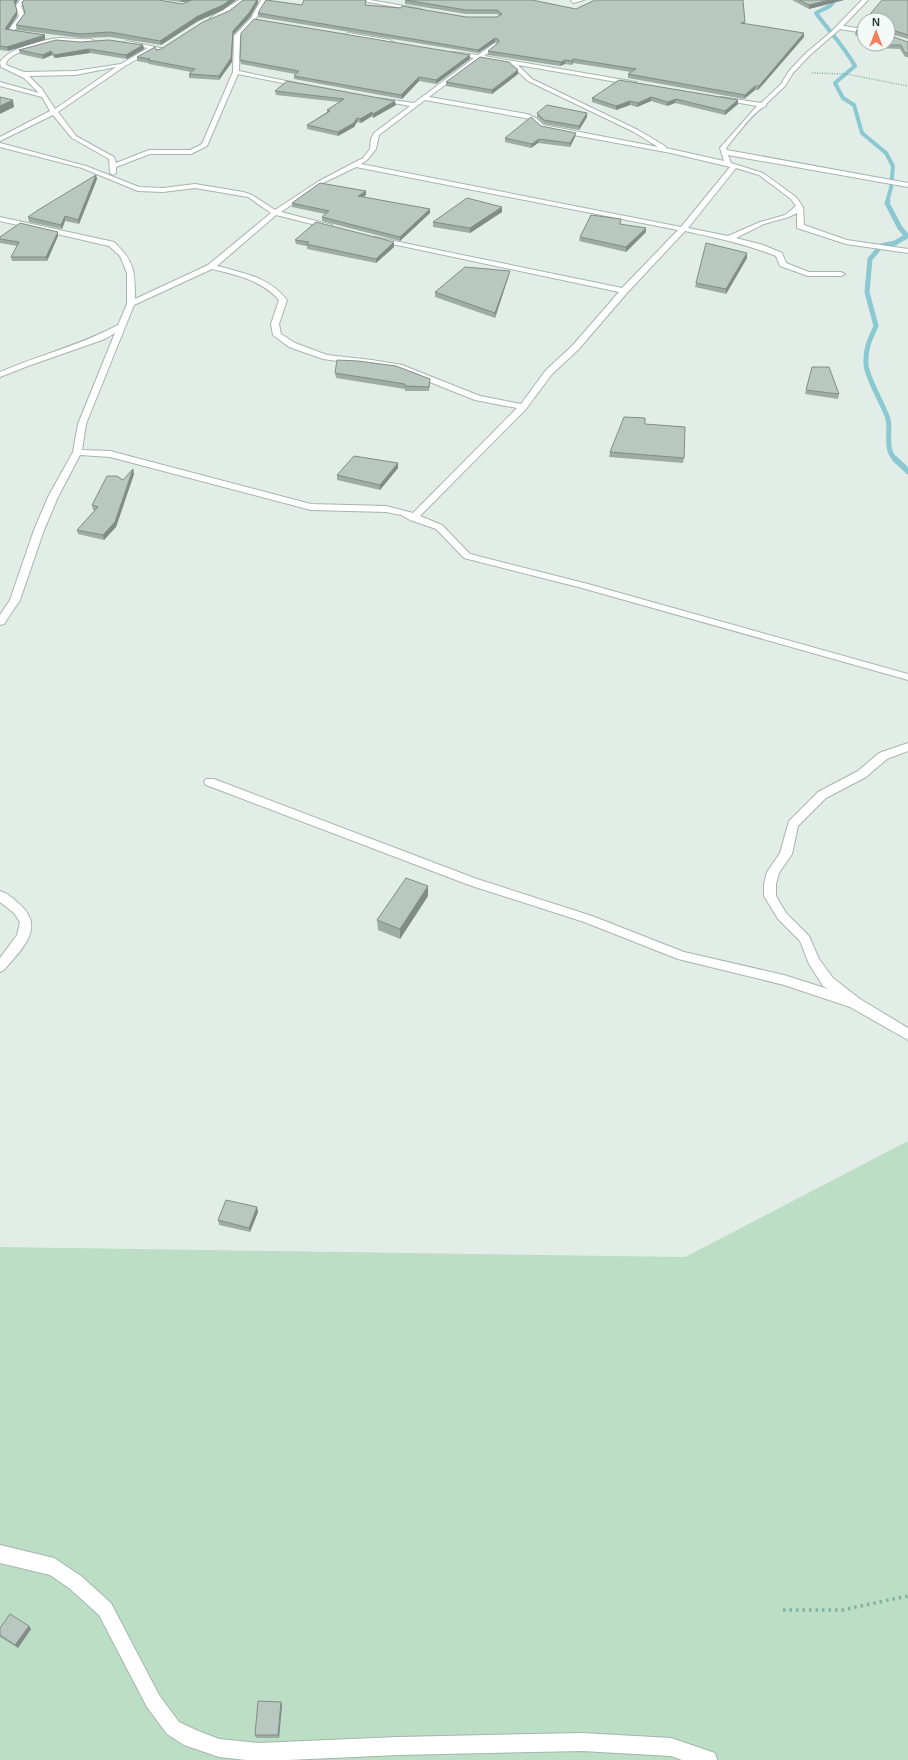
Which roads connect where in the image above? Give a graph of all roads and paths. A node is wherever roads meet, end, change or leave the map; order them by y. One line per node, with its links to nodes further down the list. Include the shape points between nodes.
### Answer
1 (23, 0): 15 (street, via 18,6 22,16 10,32)
2 (243, 0): 10 (street)
3 (264, 0): 9 (street)
4 (360, 0): 8 (street)
5 (581, 0): 7 (street)
6 (865, 0): 12 (street)
7 (572, 1)
8 (421, 10)
9 (253, 19): 11 (street); 28 (street, via 237,36)
10 (208, 20)
11 (262, 21)
12 (839, 27): 13 (street); 29 (street)
13 (856, 30)
14 (339, 33): 20 (street)
15 (28, 34)
16 (42, 35): 17 (street)
17 (64, 40): 18 (street); 31 (street, via 15,52 3,60 3,66)
18 (98, 41)
19 (119, 41): 23 (street)
20 (397, 43)
21 (168, 45): 23 (street)
22 (495, 45): 25 (street)
23 (158, 49): 27 (street)
24 (448, 52): 25 (street)
25 (480, 57): 26 (street); 40 (street)
26 (510, 61): 35 (street); 46 (street, via 530,80 636,131)
27 (123, 65): 30 (street); 43 (street)
28 (236, 72): 34 (street); 50 (street, via 205,145 191,152 148,152)
29 (791, 72): 36 (path, via 846,74); 42 (street, via 784,85)
30 (75, 73): 31 (street); 32 (street)
31 (24, 74): 37 (street, via 43,87)
32 (58, 80)
33 (0, 84): 37 (street)
34 (306, 85)
35 (644, 85)
36 (908, 86)
37 (44, 96): 43 (street)
38 (715, 96): 42 (street)
39 (376, 98): 41 (street)
40 (425, 98): 41 (street); 46 (street, via 527,116 541,127 549,129)
41 (415, 105): 48 (street, via 376,134 373,149 365,159)
42 (764, 105): 47 (street, via 752,114 723,148)
43 (54, 112): 44 (street); 50 (street, via 74,137 112,158)
44 (0, 139)
45 (0, 145): 51 (street, via 84,167)
46 (671, 151): 49 (street)
47 (725, 152): 49 (street); 52 (street)
48 (353, 164): 54 (street); 56 (street)
49 (731, 165): 53 (street, via 761,174 794,198); 56 (street)
50 (113, 166): 51 (street)
51 (113, 178): 54 (street, via 145,190 195,186 234,192 250,196)
52 (908, 185)
53 (800, 207): 59 (street, via 787,216); 60 (street, via 800,226 846,242)
54 (275, 213): 57 (street); 61 (street)
55 (0, 219): 64 (street, via 111,244 122,255 131,273)
56 (684, 228): 59 (street); 63 (street)
57 (336, 229)
58 (367, 236): 63 (street)
59 (729, 238): 62 (street, via 779,255 783,264 808,274)
60 (908, 251)
61 (211, 267): 64 (street); 67 (street, via 259,279 277,291 283,300 275,324 277,335 292,345 326,357 399,367 478,398)
62 (841, 274)
63 (624, 291): 67 (street, via 575,348 550,372)
64 (131, 304): 65 (street)
65 (123, 326): 66 (street, via 102,337); 68 (street, via 82,424)
66 (0, 375)
67 (523, 407): 69 (street)
68 (76, 452): 69 (street, via 110,454 311,507 386,509); 70 (street, via 39,530 15,600)
69 (413, 518): 71 (street, via 438,527 467,556 585,586)
70 (0, 622)
71 (908, 677)
72 (908, 747): 76 (street, via 883,756 862,774 822,795 792,824 786,854 773,872 770,884 770,896 782,916 805,939 813,961 824,977)
73 (210, 782): 76 (street, via 473,882 588,919 682,956 784,980)
74 (0, 895): 75 (street, via 25,916 26,926 23,937)
75 (0, 967)
76 (855, 1003): 77 (street)
77 (908, 1035)
78 (0, 1554): 81 (street, via 54,1567 75,1582 105,1609 152,1701 173,1728 219,1748 258,1752 582,1742 671,1747)
79 (908, 1596): 80 (path, via 842,1610)
80 (783, 1610)
81 (708, 1760)

